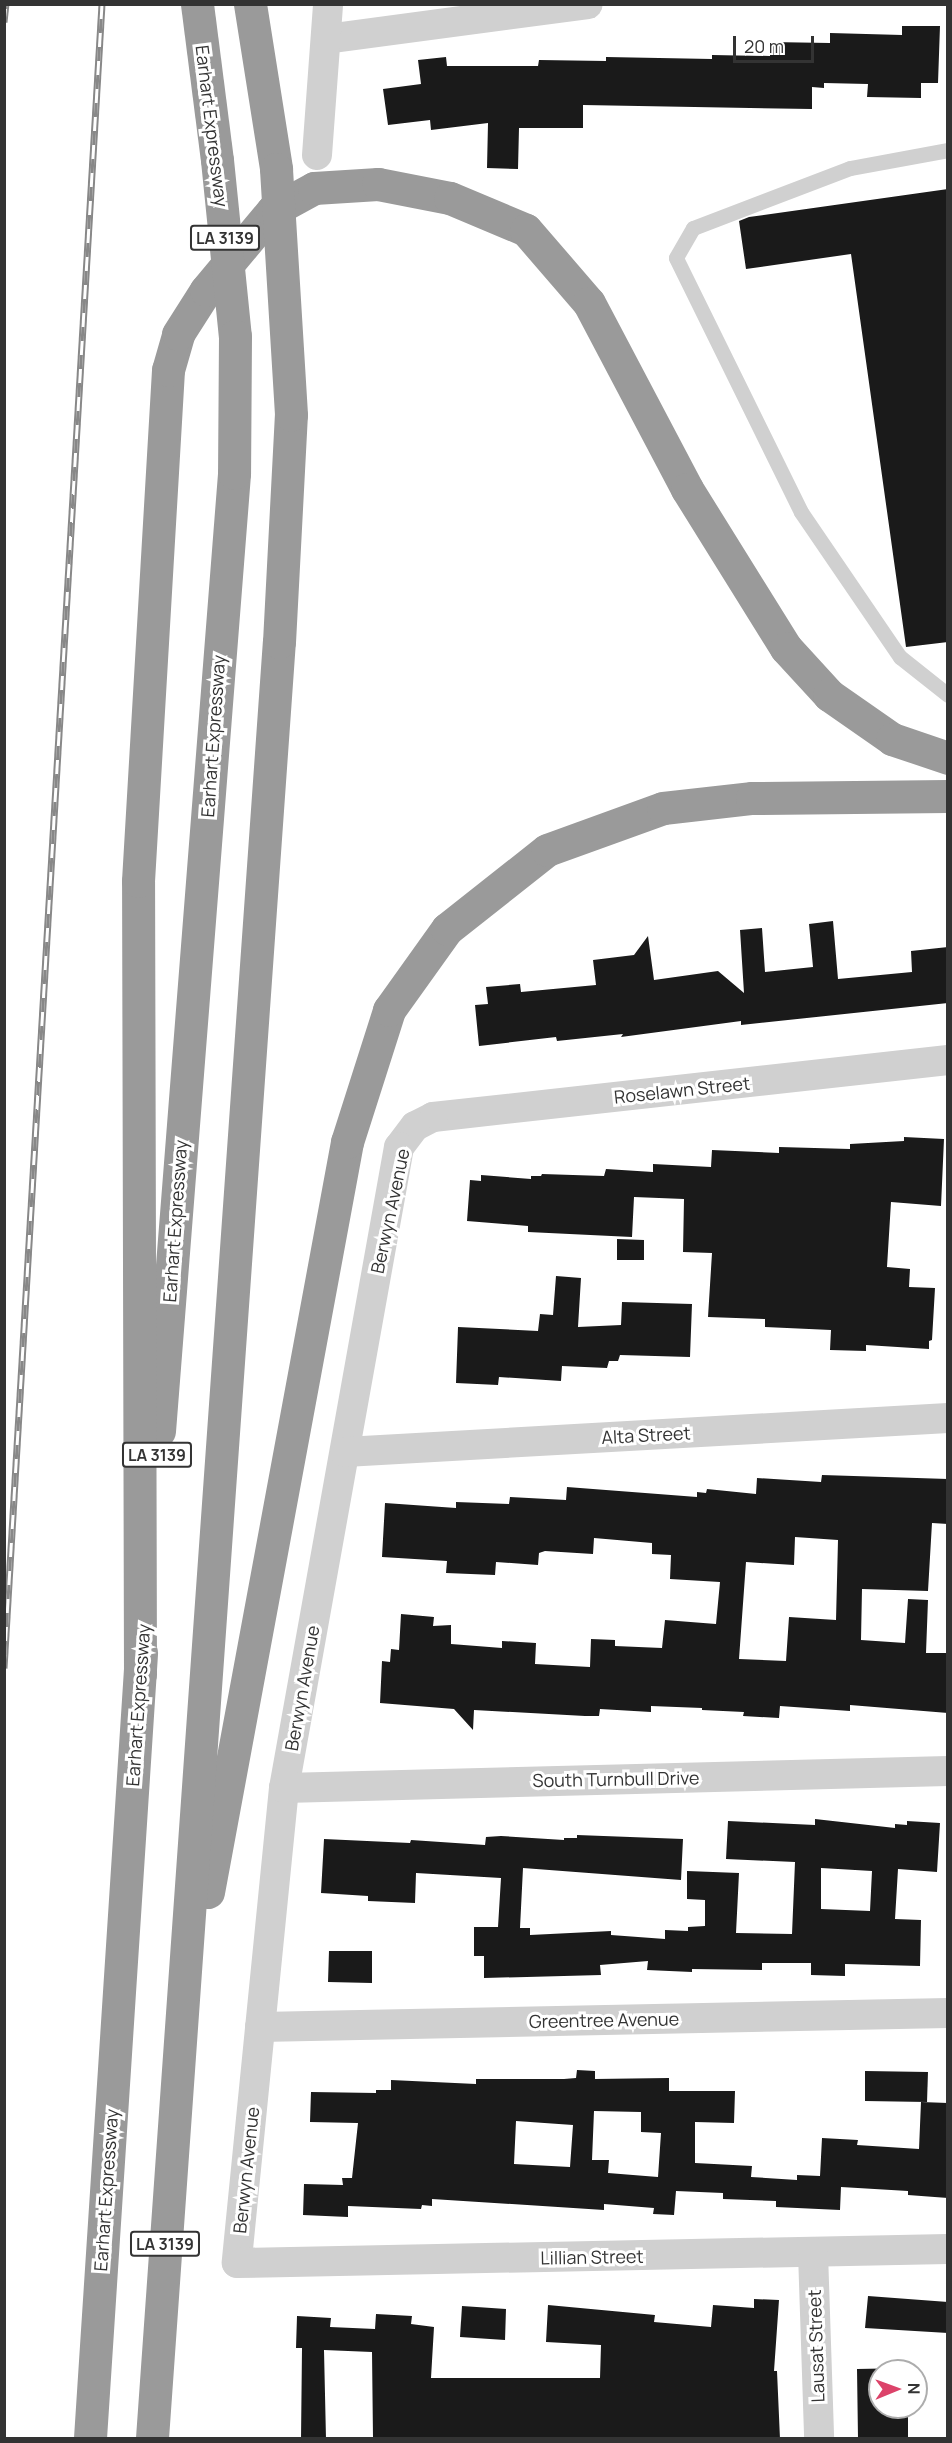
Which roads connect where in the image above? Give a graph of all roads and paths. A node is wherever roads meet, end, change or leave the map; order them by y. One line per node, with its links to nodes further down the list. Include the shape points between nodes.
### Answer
1 (197, 4): 15 (highway, Earhart Expressway / LA 3139, bridge, via 218,160 235,336 234,473)
2 (250, 4): 20 (highway, LA 3139, bridge, via 276,169 291,416 279,642)
3 (328, 4): 5 (street)
4 (588, 4): 5 (street)
5 (326, 39): 7 (street)
6 (948, 150): 8 (lane, via 850,168 693,228 676,258 801,512 900,657)
7 (317, 155)
8 (948, 695)
9 (948, 758): 15 (highway, via 892,739 829,695 786,648 687,489 589,303 526,230 450,198 378,184 314,188 272,211 206,290 178,334 168,370 138,880)
10 (948, 796): 20 (highway, via 752,798 663,808 547,850 447,929 389,1010 347,1142)
11 (948, 1060): 12 (street, Roselawn Street, via 433,1117)
12 (418, 1126): 14 (street, Berwyn Avenue, via 399,1147)
13 (948, 1418): 14 (street, Alta Street)
14 (345, 1452): 17 (street, Berwyn Avenue)
15 (140, 1674): 24 (highway, Earhart Expressway / LA 3139)
16 (948, 1771): 17 (street, South Turnbull Drive)
17 (284, 1788): 19 (street, Berwyn Avenue)
18 (948, 2013): 19 (street, Greentree Avenue)
19 (260, 2026): 23 (street, Berwyn Avenue)
20 (178, 2050): 25 (highway, LA 3139)
21 (948, 2249): 22 (street, Lillian Street)
22 (813, 2253): 23 (street, Lillian Street); 26 (street, Lausat Street)
23 (237, 2263)
24 (90, 2439)
25 (152, 2439)
26 (819, 2439)

